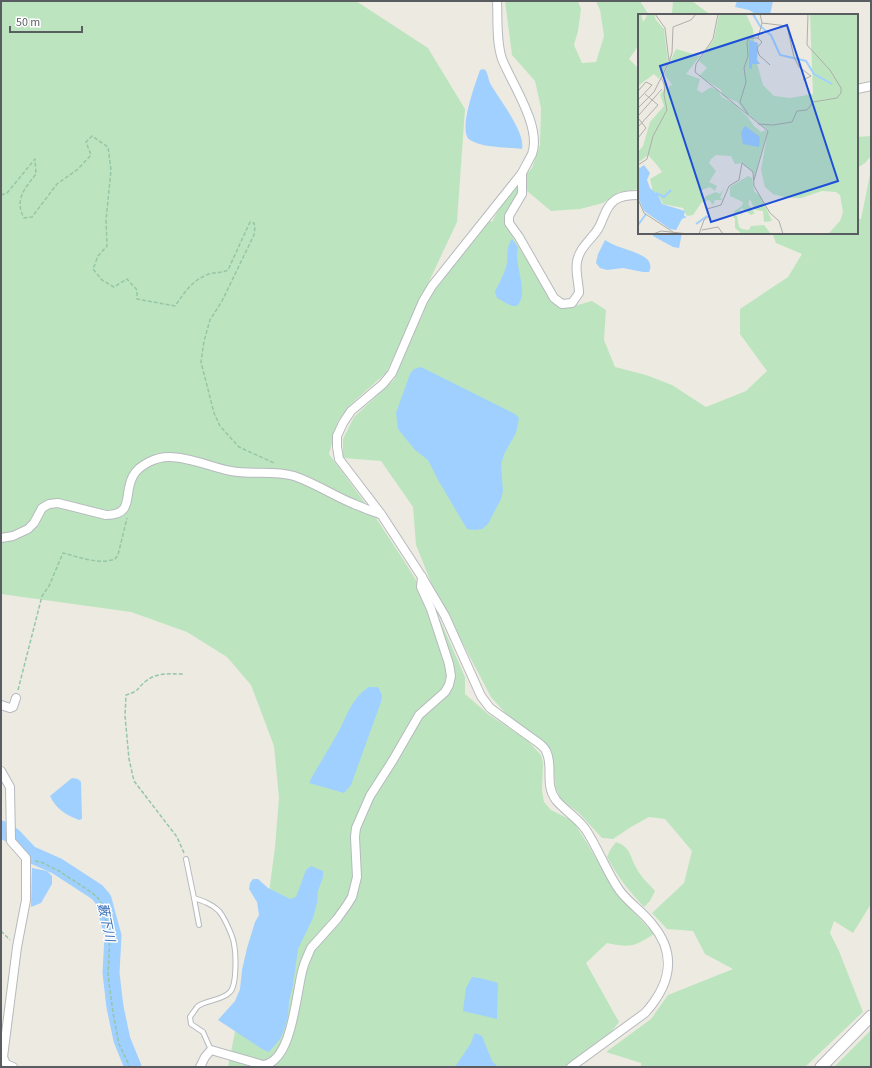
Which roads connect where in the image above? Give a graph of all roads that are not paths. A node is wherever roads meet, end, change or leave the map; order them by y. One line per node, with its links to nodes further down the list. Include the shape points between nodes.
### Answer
1 (497, 1): 4 (street, via 502,57 526,109 533,134 532,153)
2 (871, 86): 3 (street)
3 (858, 89)
4 (522, 173): 5 (street, via 522,194 509,223 554,298 562,304 572,303 579,293 576,264 584,247 598,229 608,206 619,197); 6 (street, via 432,286 392,374 351,411 337,436 339,459)
5 (638, 195)
6 (381, 514): 7 (street, via 292,476 233,471 168,457 147,463 133,476 126,506 120,512 106,515 58,503 49,504 42,508 28,529); 8 (street)
7 (1, 538)
8 (422, 577): 16 (street, via 421,587 449,664 449,685 445,692 419,715 370,796 356,828 357,877 352,897 307,956 294,1016 279,1054 269,1064 262,1064); 19 (street, via 445,616 481,696 490,708 546,751 550,788 556,801 586,829 621,891 653,924 668,954 666,980 655,1002 645,1013)
9 (16, 698): 10 (street, via 13,707)
10 (1, 705)
11 (1, 771): 17 (street, via 10,787 11,841 26,858 26,900 17,947 3,1057 6,1064)
12 (186, 859): 13 (lane)
13 (194, 898): 14 (lane); 16 (lane, via 208,903 219,911 234,943 235,976 230,993 198,1006 190,1017 191,1024 203,1032)
14 (199, 925)
15 (871, 1016): 20 (street)
16 (211, 1050): 18 (street)
17 (12, 1067)
18 (200, 1067)
19 (571, 1067)
20 (821, 1067)

